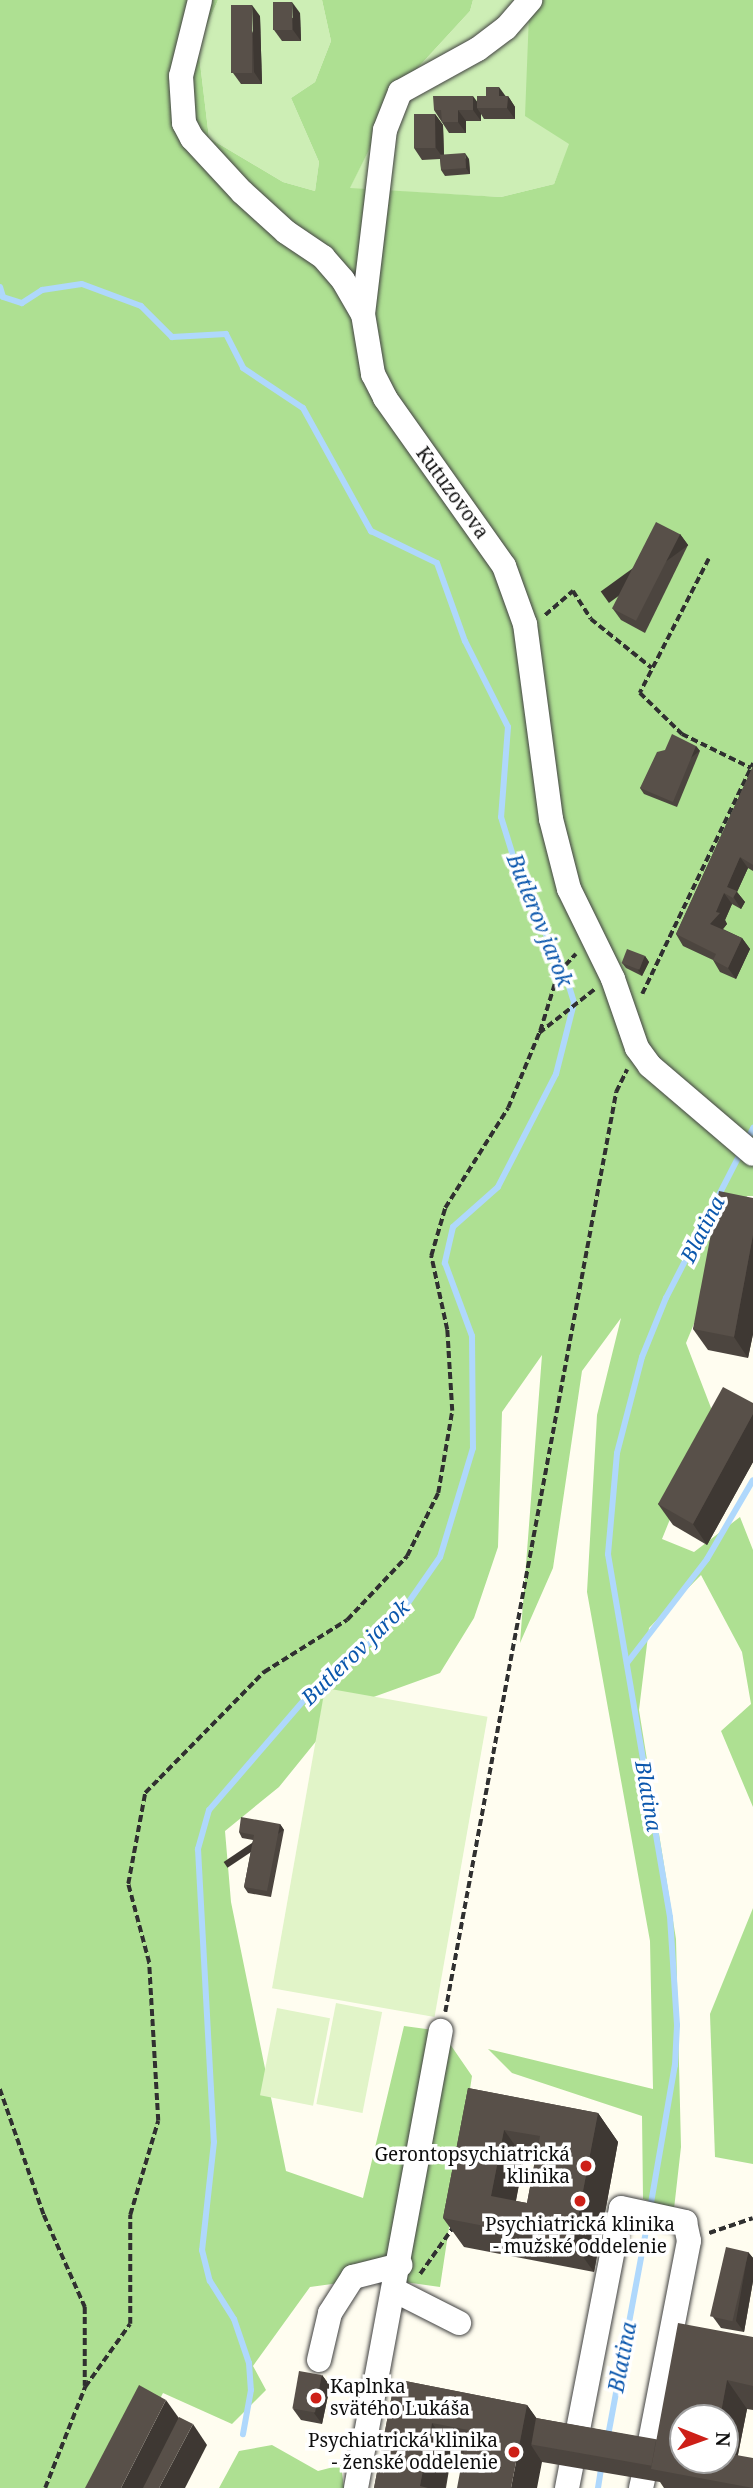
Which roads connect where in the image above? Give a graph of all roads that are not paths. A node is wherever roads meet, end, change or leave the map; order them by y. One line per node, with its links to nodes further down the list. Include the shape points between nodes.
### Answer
1 (200, 0): 3 (lane, Kutuzovova, via 181,76 180,109 192,138 269,219 323,257 344,280)
2 (530, 0): 3 (lane, via 506,28 478,49 400,92 385,130)
3 (363, 314): 4 (lane, Kutuzovova, via 373,374 385,398 504,566 526,632 556,850 637,1048 650,1066)
4 (752, 1153)
5 (441, 2031): 6 (lane)
6 (400, 2265): 7 (lane); 9 (lane, via 352,2277 330,2312)
7 (398, 2292): 8 (lane); 12 (lane)
8 (459, 2323)
9 (319, 2360)
10 (576, 2440): 11 (lane, via 621,2208 685,2222 689,2241)
11 (648, 2452)
12 (356, 2488)

